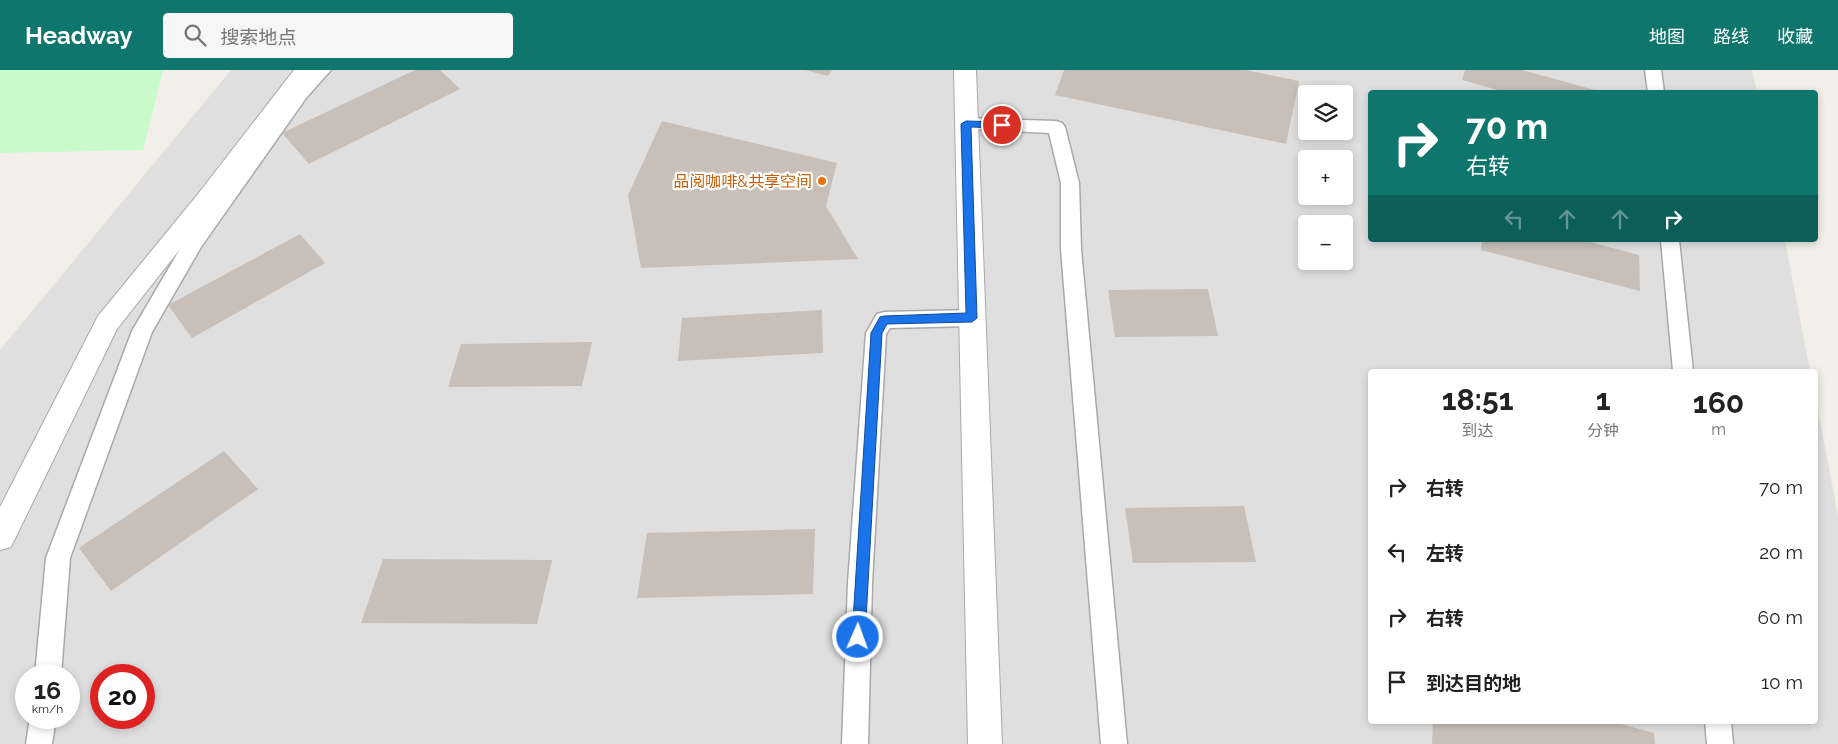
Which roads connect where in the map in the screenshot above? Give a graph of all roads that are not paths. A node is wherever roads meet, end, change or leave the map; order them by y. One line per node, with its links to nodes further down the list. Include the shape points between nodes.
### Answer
1 (305, 70): 10 (street, via 107,323)
2 (322, 70): 11 (lane, via 300,94 194,242 142,331 58,558)
3 (965, 70): 6 (street)
4 (1653, 70): 5 (lane)
5 (1656, 90)
6 (966, 124): 8 (street); 17 (lane, via 1056,127 1070,183 1071,259)
7 (1670, 242): 9 (lane)
8 (972, 318): 15 (lane, via 884,320 876,333 860,584); 16 (street)
9 (1683, 369)
10 (0, 537)
11 (49, 664)
12 (1718, 724): 18 (lane)
13 (41, 729): 14 (lane)
14 (39, 744)
15 (855, 744)
16 (984, 744)
17 (1114, 744)
18 (1720, 744)

